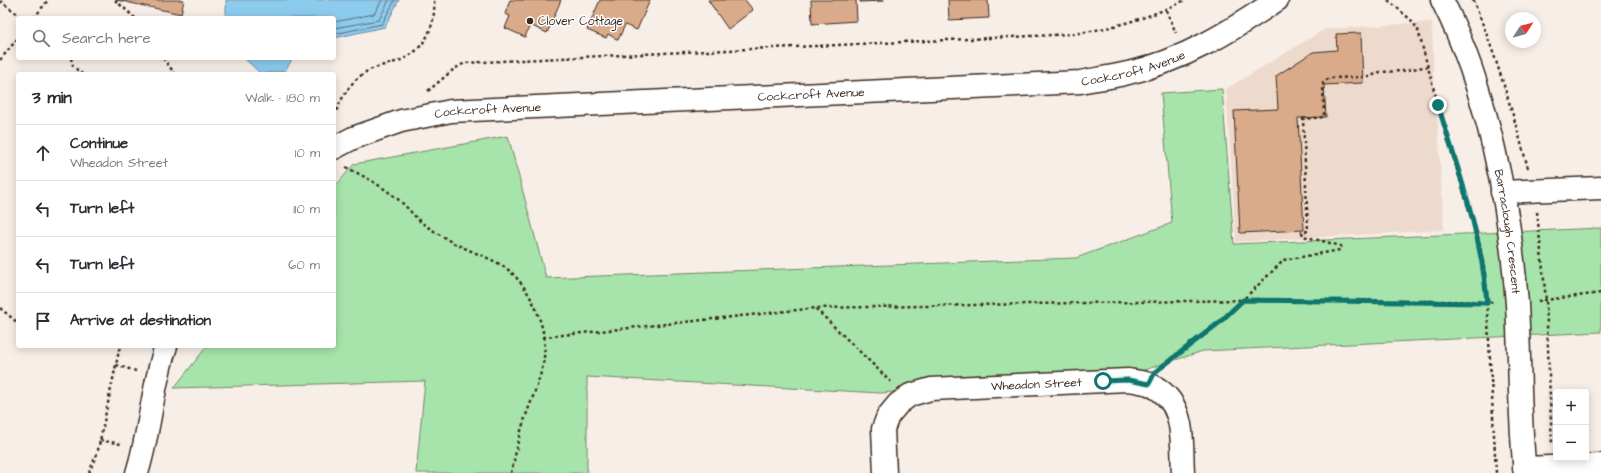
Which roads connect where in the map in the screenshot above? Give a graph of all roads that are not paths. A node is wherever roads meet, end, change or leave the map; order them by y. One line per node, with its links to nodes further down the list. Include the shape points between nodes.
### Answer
1 (1277, 0): 3 (street, Cockcroft Avenue, via 1222,35 1178,56 1129,73 1080,82 450,111 401,121 353,138)
2 (1442, 0): 5 (street, Barraclough Crescent, via 1464,49 1487,119)
3 (336, 147)
4 (1601, 188): 5 (street)
5 (1502, 192): 8 (street, Barraclough Crescent, via 1510,234 1516,302)
6 (165, 348): 9 (street)
7 (1601, 465): 8 (street)
8 (1524, 471)
9 (137, 473)
10 (885, 473): 11 (street, Wheadon Street, via 883,429 888,416 910,395 931,389 1128,380 1149,384 1172,401 1180,419)
11 (1183, 473)

